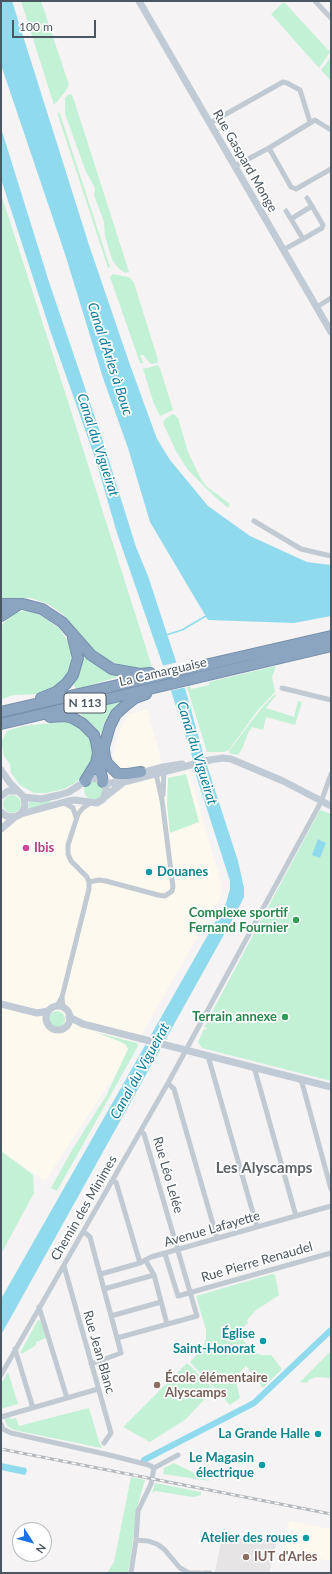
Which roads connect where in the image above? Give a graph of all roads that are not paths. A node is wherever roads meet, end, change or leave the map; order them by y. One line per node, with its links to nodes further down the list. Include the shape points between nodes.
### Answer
1 (139, 1): 5 (main road, Rue Gaspard Monge)
2 (315, 1): 3 (street)
3 (331, 18)
4 (310, 122): 5 (street, via 300,90 283,82); 6 (street, via 315,120); 7 (street)
5 (210, 123): 8 (main road, Rue Gaspard Monge)
6 (331, 130)
7 (269, 148): 8 (street); 9 (street, via 291,187 296,189)
8 (235, 166): 15 (main road, Rue Gaspard Monge)
9 (331, 169)
10 (307, 198): 11 (street)
11 (312, 206): 13 (street); 14 (street, via 323,225)
12 (286, 211): 13 (street)
13 (291, 219): 14 (street)
14 (303, 239): 15 (street)
15 (283, 250): 17 (main road, Rue Gaspard Monge)
16 (331, 298): 17 (street)
17 (317, 307): 18 (main road, Rue Gaspard Monge)
18 (331, 332)
19 (254, 522): 20 (street, via 301,549)
20 (331, 556)
21 (1, 604): 22 (highway)
22 (18, 605): 23 (highway); 24 (highway, via 33,606 50,614 62,622)
23 (1, 616)
24 (73, 636): 29 (highway, via 91,656 112,669); 32 (highway, via 78,658 73,675 66,684 56,692)
25 (331, 636): 27 (highway, La Camarguaise)
26 (331, 646): 27 (highway, La Camarguaise)
27 (241, 662): 28 (highway, La Camarguaise)
28 (187, 674): 29 (highway); 29 (highway)
29 (161, 680): 32 (highway, La Camarguaise / N 113); 33 (highway, La Camarguaise / N 113); 34 (highway, via 116,714)
30 (282, 688): 31 (street)
31 (331, 700)
32 (4, 711)
33 (5, 723): 40 (highway, via 64,716 83,724 94,735 98,753 96,763)
34 (104, 743): 37 (highway, via 105,758 111,769 122,775); 41 (highway, via 99,764)
35 (190, 765): 37 (main road, via 169,765); 38 (main road); 47 (main road, via 223,758 231,759 283,781)
36 (1, 770): 42 (main road)
37 (141, 772): 41 (main road, via 112,783)
38 (160, 773): 44 (main road, via 128,781); 54 (street, via 173,887 170,894 158,895 99,880)
39 (331, 774): 47 (street, Chemin des Minimes)
40 (85, 781): 41 (main road, via 94,778); 45 (main road, via 69,792 41,799)
41 (103, 783): 44 (main road)
42 (17, 791): 43 (main road, via 8,791); 45 (main road)
43 (1, 796)
44 (106, 796): 48 (main road, via 100,802)
45 (24, 797): 51 (main road, via 25,806)
46 (63, 802): 48 (main road, via 75,800); 51 (main road); 52 (street, via 73,808)
47 (321, 802): 49 (main road); 63 (street, Chemin des Minimes)
48 (90, 803): 52 (street)
49 (331, 806)
50 (1, 812): 51 (main road, via 6,816)
51 (18, 815): 53 (main road)
52 (76, 818): 54 (street, via 68,854)
53 (1, 829)
54 (89, 882): 56 (street)
55 (1, 1004): 58 (main road)
56 (60, 1007): 57 (main road); 59 (main road, via 67,1011)
57 (48, 1011): 58 (main road); 60 (main road)
58 (37, 1013): 60 (main road)
59 (69, 1017): 61 (main road); 62 (main road)
60 (46, 1021): 62 (main road, via 55,1030 63,1029)
61 (83, 1024): 62 (main road); 63 (main road)
62 (67, 1025)
63 (185, 1051): 64 (main road); 67 (street, Chemin des Minimes)
64 (208, 1056): 65 (main road); 74 (street)
65 (254, 1067): 66 (main road); 73 (street)
66 (301, 1079): 68 (main road); 71 (street)
67 (168, 1083): 69 (street, Chemin des Minimes); 76 (street, via 174,1089)
68 (331, 1087)
69 (141, 1131): 70 (street, Chemin des Minimes); 77 (street, Rue Léo Lelée)
70 (113, 1181): 75 (street, Chemin des Minimes); 81 (street, via 116,1182)
71 (331, 1189)
72 (331, 1206): 73 (street, Avenue Lafayette)
73 (296, 1216): 74 (street, Avenue Lafayette)
74 (257, 1227): 76 (street, Avenue Lafayette)
75 (84, 1232): 82 (street, Chemin des Minimes); 83 (street, via 90,1237)
76 (217, 1238): 77 (street, Avenue Lafayette)
77 (178, 1250): 79 (street, Avenue Lafayette); 86 (street, Rue Léo Lelée)
78 (331, 1253): 86 (street, Rue Pierre Renaudel)
79 (165, 1254): 80 (street, Avenue Lafayette, via 151,1257); 86 (street, via 178,1296)
80 (146, 1261): 81 (street, Avenue Lafayette); 84 (street)
81 (140, 1263): 83 (street, Avenue Lafayette)
82 (64, 1266): 88 (street, Chemin des Minimes); 93 (street, Rue Jean Blanc)
83 (101, 1274): 85 (street)
84 (154, 1275): 85 (street); 87 (street)
85 (104, 1289): 89 (street)
86 (190, 1293): 90 (street, Rue Léo Lelée, via 197,1316)
87 (161, 1302): 89 (street); 90 (street)
88 (39, 1307): 92 (street, Chemin des Minimes); 96 (street)
89 (111, 1316): 91 (street)
90 (167, 1324): 91 (street)
91 (117, 1338): 93 (street, via 121,1353)
92 (15, 1349): 94 (street, Chemin des Minimes); 97 (street)
93 (92, 1364): 95 (street, Rue Jean Blanc)
94 (1, 1375)
95 (98, 1389): 96 (street); 100 (street, Rue Jean Blanc, via 111,1433)
96 (67, 1398): 97 (street)
97 (33, 1408): 98 (street)
98 (1, 1417)
99 (1, 1424): 102 (street, via 3,1429 11,1433)
100 (104, 1443)
101 (178, 1455): 102 (street)
102 (152, 1467): 103 (street, via 151,1484 138,1511)
103 (136, 1540): 104 (street); 105 (street, via 157,1544 180,1568)
104 (130, 1573)
105 (200, 1573)
106 (204, 1573): 107 (street)
107 (210, 1573)

